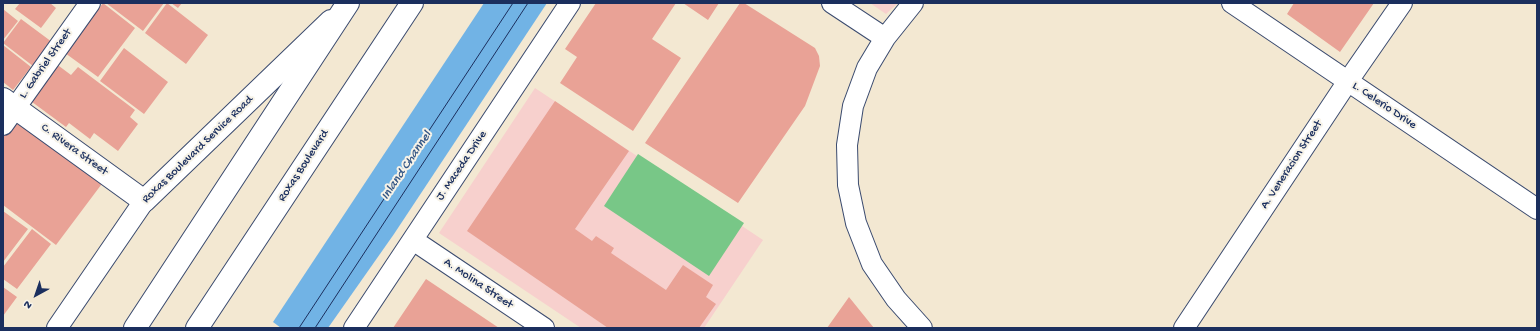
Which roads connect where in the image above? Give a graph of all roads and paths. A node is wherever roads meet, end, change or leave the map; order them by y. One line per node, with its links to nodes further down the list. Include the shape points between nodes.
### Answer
1 (90, 3): 11 (street, L. Gabriel Street)
2 (412, 3): 16 (main road, Roxas Boulevard)
3 (570, 3): 15 (street, J. Maceda Drive)
4 (832, 3): 9 (street)
5 (914, 3): 9 (street)
6 (1232, 3): 10 (street, L. Celerio Drive)
7 (1402, 3): 10 (street, A. Veneracion Street)
8 (346, 5): 13 (main road, Roxas Boulevard Service Road); 18 (main road)
9 (886, 38): 23 (street, via 867,68 853,106 847,145 848,185 856,223 872,264 896,299)
10 (1348, 81): 14 (street, L. Celerio Drive); 24 (street, A. Veneracion Street)
11 (9, 103): 12 (street, L. Gabriel Street); 13 (main road, C. Rivera Street)
12 (3, 125)
13 (144, 201): 17 (street, Roxas Boulevard Service Road)
14 (1537, 209)
15 (413, 240): 21 (street, J. Maceda Drive); 22 (street, A. Molina Street)
16 (217, 297): 19 (main road, Roxas Boulevard); 20 (main road)
17 (57, 328)
18 (135, 328)
19 (197, 328)
20 (213, 328)
21 (354, 328)
22 (544, 328)
23 (922, 328)
24 (1184, 328)

